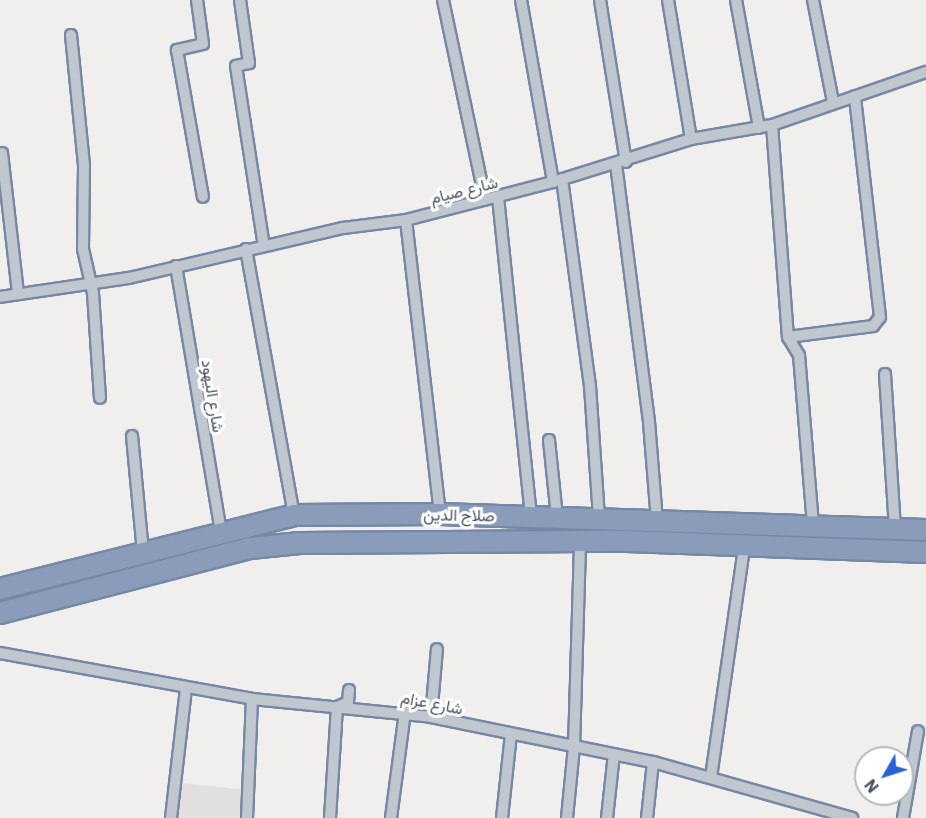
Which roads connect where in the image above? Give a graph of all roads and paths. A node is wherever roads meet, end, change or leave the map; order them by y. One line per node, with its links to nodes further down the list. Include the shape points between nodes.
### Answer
1 (197, 0): 19 (street, via 203,44 177,50)
2 (240, 0): 23 (street, via 249,63 236,66)
3 (443, 0): 21 (street)
4 (522, 0): 18 (street)
5 (600, 0): 17 (street)
6 (668, 0): 15 (street)
7 (736, 0): 14 (street)
8 (813, 0): 12 (street)
9 (71, 35): 26 (street, via 84,166 83,249)
10 (926, 72): 11 (street, شارع صيام)
11 (855, 96): 12 (street, شارع صيام); 29 (street, via 880,316 873,326)
12 (833, 102): 13 (street, شارع صيام)
13 (772, 125): 14 (street, شارع صيام); 29 (street)
14 (759, 128): 15 (street, شارع صيام)
15 (691, 139): 17 (street, شارع صيام)
16 (2, 153): 27 (street)
17 (621, 163): 18 (street, شارع صيام); 39 (street)
18 (558, 181): 20 (street, شارع صيام); 38 (street, via 590,386)
19 (203, 197)
20 (498, 197): 21 (street, شارع صيام); 36 (street)
21 (485, 200): 22 (street, شارع صيام)
22 (406, 220): 23 (street, شارع صيام); 34 (street)
23 (264, 246): 24 (street, شارع صيام)
24 (246, 249): 25 (street, شارع صيام); 35 (street)
25 (176, 266): 26 (street, شارع صيام); 43 (street, شارع اليهود)
26 (88, 285): 27 (street, شارع صيام); 31 (street, via 93,293)
27 (18, 294): 28 (street, شارع صيام)
28 (0, 297)
29 (788, 337): 40 (street, via 799,355)
30 (885, 374): 41 (street)
31 (99, 398)
32 (132, 436): 46 (street)
33 (549, 440): 37 (street)
34 (440, 514): 35 (highway, صلاح الدين); 36 (highway, صلاح الدين)
35 (294, 515): 43 (highway, صلاح الدين)
36 (531, 518): 37 (highway, صلاح الدين)
37 (557, 518): 38 (highway, صلاح الدين)
38 (599, 518): 39 (highway, صلاح الدين)
39 (657, 521): 40 (highway, صلاح الدين)
40 (813, 527): 41 (highway, صلاح الدين)
41 (895, 530): 42 (highway, صلاح الدين)
42 (926, 530)
43 (221, 531): 46 (highway, صلاح الدين)
44 (580, 541): 45 (highway, صلاح الدين); 49 (highway, صلاح الدين, via 300,543 250,548); 60 (street)
45 (744, 548): 47 (highway, صلاح الدين); 63 (street)
46 (143, 552): 48 (highway, صلاح الدين)
47 (926, 552)
48 (0, 590)
49 (0, 613)
50 (437, 649): 57 (street)
51 (0, 653): 52 (street, شارع عزام)
52 (186, 688): 54 (street, شارع عزام); 64 (street)
53 (349, 690): 55 (street, via 348,702)
54 (252, 699): 55 (street, شارع عزام); 65 (street)
55 (337, 707): 56 (street, شارع عزام); 66 (street)
56 (405, 712): 57 (street, شارع عزام); 67 (street)
57 (431, 717): 59 (street, شارع عزام)
58 (918, 731): 73 (street)
59 (511, 734): 60 (street, شارع عزام); 68 (street)
60 (574, 747): 61 (street, شارع عزام); 69 (street)
61 (614, 753): 62 (street, شارع عزام); 70 (street)
62 (653, 762): 63 (street, شارع عزام); 71 (street)
63 (711, 777): 72 (street, شارع عزام)
64 (171, 818)
65 (248, 818)
66 (330, 818)
67 (391, 818)
68 (502, 818)
69 (567, 818)
70 (607, 818)
71 (647, 818)
72 (852, 818)
73 (903, 818)

